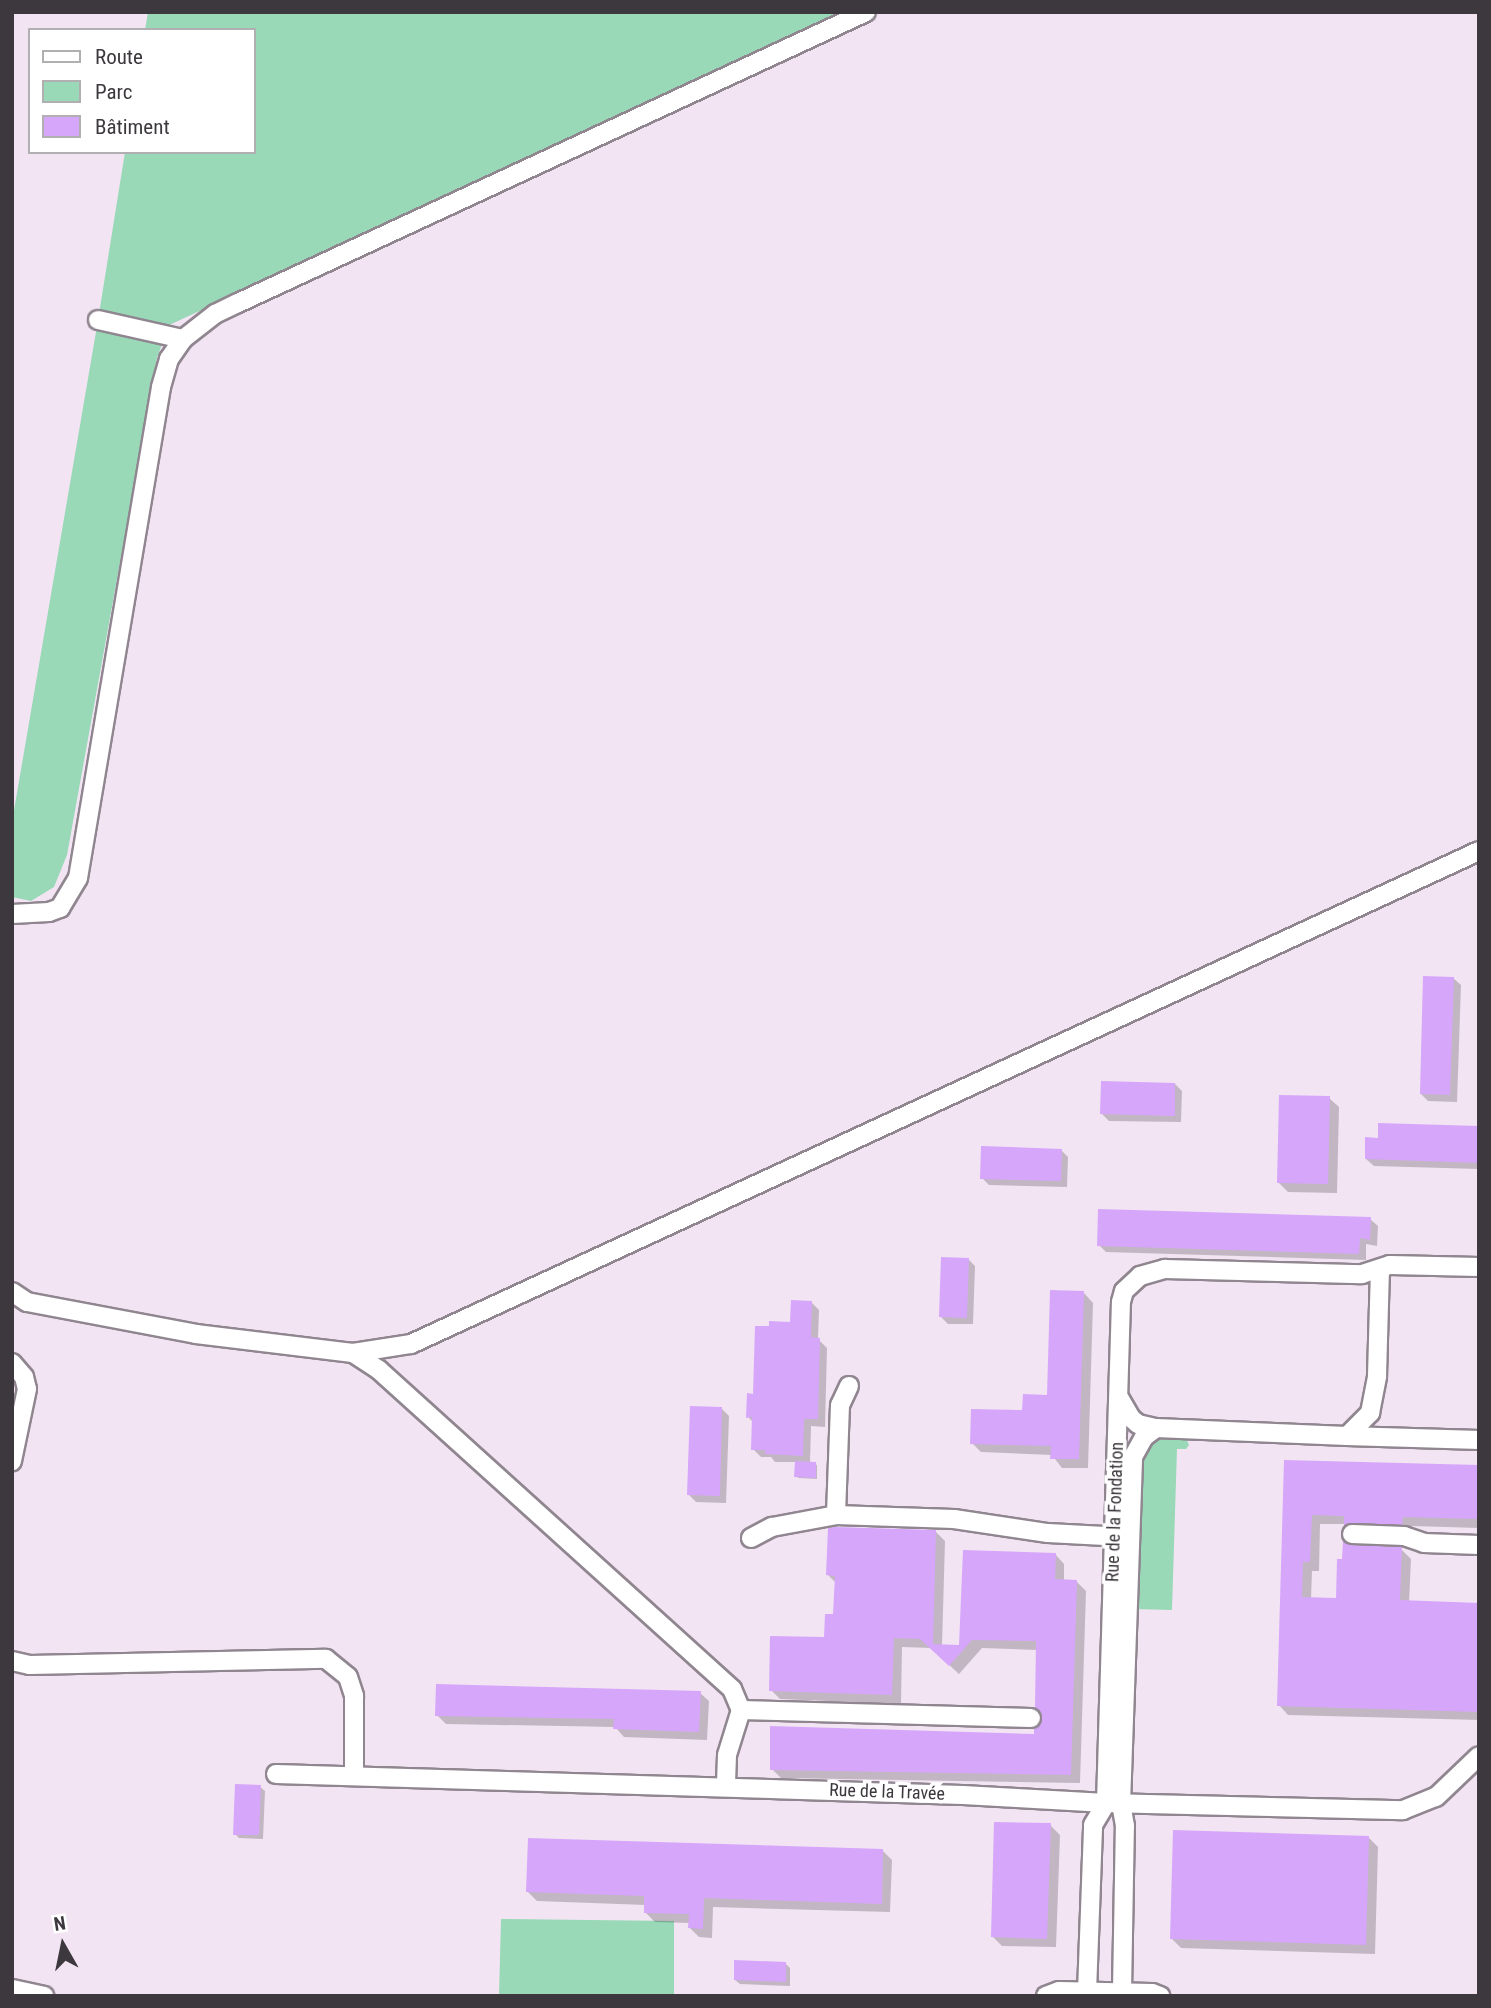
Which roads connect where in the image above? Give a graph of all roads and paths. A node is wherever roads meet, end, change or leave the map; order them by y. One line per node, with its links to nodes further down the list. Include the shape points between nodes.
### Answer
1 (866, 12): 3 (street, via 238,303)
2 (98, 320): 3 (street)
3 (183, 339): 5 (street, via 169,359 160,387 78,878 60,908)
4 (1479, 851): 9 (street, via 471,1318 411,1344)
5 (12, 914)
6 (1479, 1267): 7 (street, Rue de la Fondation, via 1390,1265)
7 (1380, 1269): 12 (street, Rue de la Fondation, via 1362,1274 1165,1269 1140,1276 1124,1291 1121,1302); 14 (street, via 1377,1376 1370,1413)
8 (12, 1292): 9 (street, via 27,1302 196,1334)
9 (353, 1353): 23 (street, via 379,1370 732,1689)
10 (12, 1363): 16 (street, via 27,1389)
11 (849, 1386): 17 (street, via 839,1405)
12 (1119, 1396): 13 (street, via 1131,1418); 19 (street, Rue de la Fondation)
13 (1156, 1428): 14 (street); 19 (street, Rue de la Fondation, via 1144,1437 1133,1458)
14 (1347, 1436): 15 (street)
15 (1479, 1440)
16 (12, 1461)
17 (836, 1515): 19 (street, via 954,1519 1048,1533); 20 (street, via 772,1527)
18 (1352, 1534): 21 (street)
19 (1123, 1537): 29 (street, Rue de la Fondation)
20 (751, 1538)
21 (1479, 1545)
22 (12, 1661): 27 (street, via 30,1665 326,1659 348,1677 354,1696)
23 (741, 1710): 24 (street); 28 (street, via 727,1755)
24 (1031, 1718)
25 (1479, 1756): 29 (street, Rue de la Travée, via 1436,1797 1404,1810)
26 (276, 1774): 27 (street, Rue de la Travée)
27 (354, 1776): 28 (street, Rue de la Travée)
28 (726, 1787): 29 (street, Rue de la Travée)
29 (1114, 1803): 31 (street, Rue de la Fondation, via 1093,1825); 32 (street, Rue de la Fondation, via 1125,1826)
30 (12, 1989): 33 (street)
31 (1087, 1992): 32 (street); 34 (street, via 1059,1991)
32 (1122, 1992): 35 (street)
33 (44, 1996)
34 (1046, 1996)
35 (1160, 1996)

